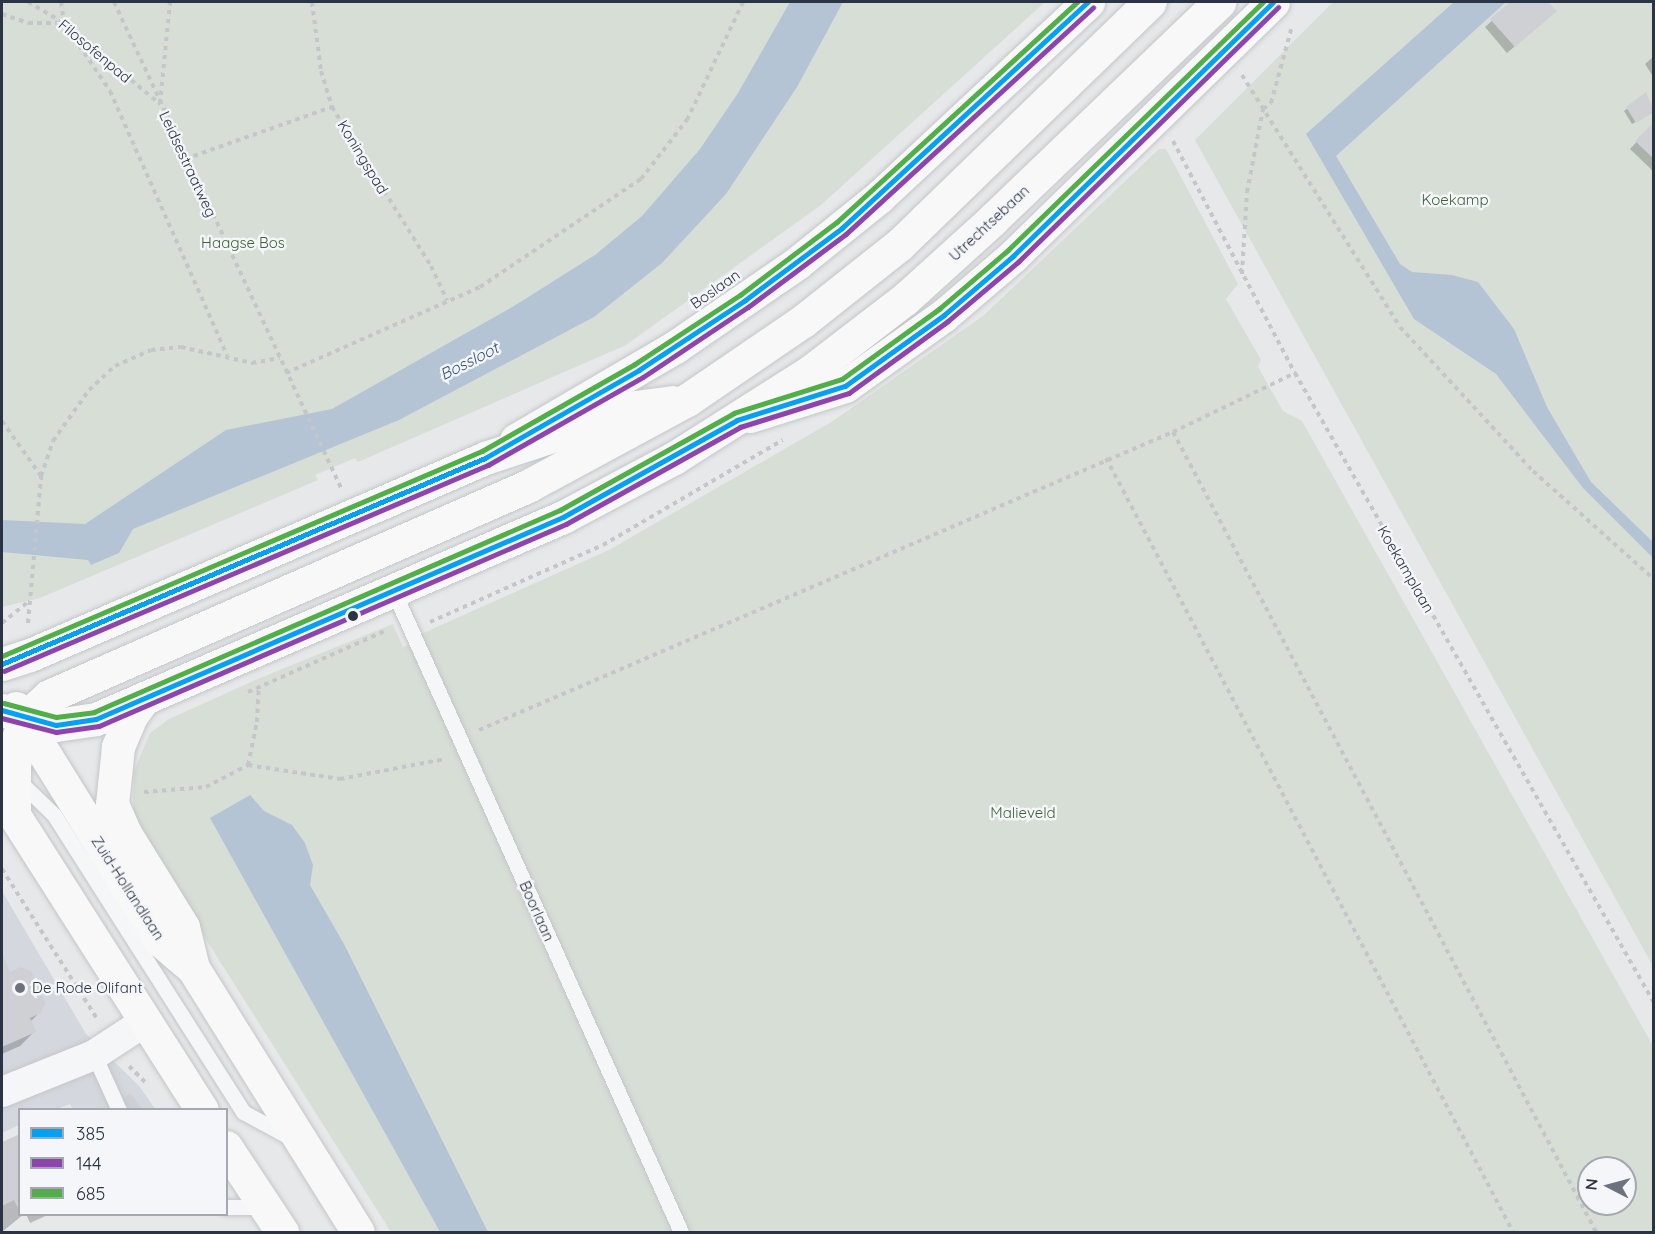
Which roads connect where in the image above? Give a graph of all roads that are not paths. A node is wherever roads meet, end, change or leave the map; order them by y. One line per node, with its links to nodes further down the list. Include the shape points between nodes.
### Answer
1 (1088, 2): 7 (main road, Boslaan, via 879,197 797,264 648,364)
2 (1150, 2): 5 (main road, via 899,245 803,321)
3 (1219, 2): 6 (main road, Utrechtsebaan, via 938,270 811,371)
4 (1284, 8): 6 (main road, via 944,315 845,386)
5 (687, 400): 7 (main road, via 620,409 580,427); 12 (main road, via 528,486 69,685)
6 (737, 420): 8 (main road, via 570,513)
7 (485, 458): 9 (main road, Boslaan)
8 (393, 590): 11 (main road); 25 (lane, Boorlaan)
9 (2, 664)
10 (2, 685): 12 (main road, Zuid-Hollandlaan)
11 (144, 698): 12 (main road, via 74,725); 14 (main road, via 131,716 118,747 112,804 126,835 183,927)
12 (18, 717): 13 (main road); 14 (main road, Zuid-Hollandlaan, via 161,941)
13 (8, 788): 15 (main road); 20 (lane, Zuid-Hollandlaan, via 54,815 243,1112)
14 (193, 968): 20 (main road, Zuid-Hollandlaan)
15 (146, 1021): 16 (street); 19 (main road)
16 (103, 1049): 17 (street); 18 (lane)
17 (2, 1092)
18 (118, 1108)
19 (201, 1108)
20 (302, 1144): 24 (main road, Zuid-Hollandlaan)
21 (228, 1150): 23 (main road)
22 (228, 1208): 23 (lane)
23 (273, 1220)
24 (358, 1233)
25 (681, 1233)

